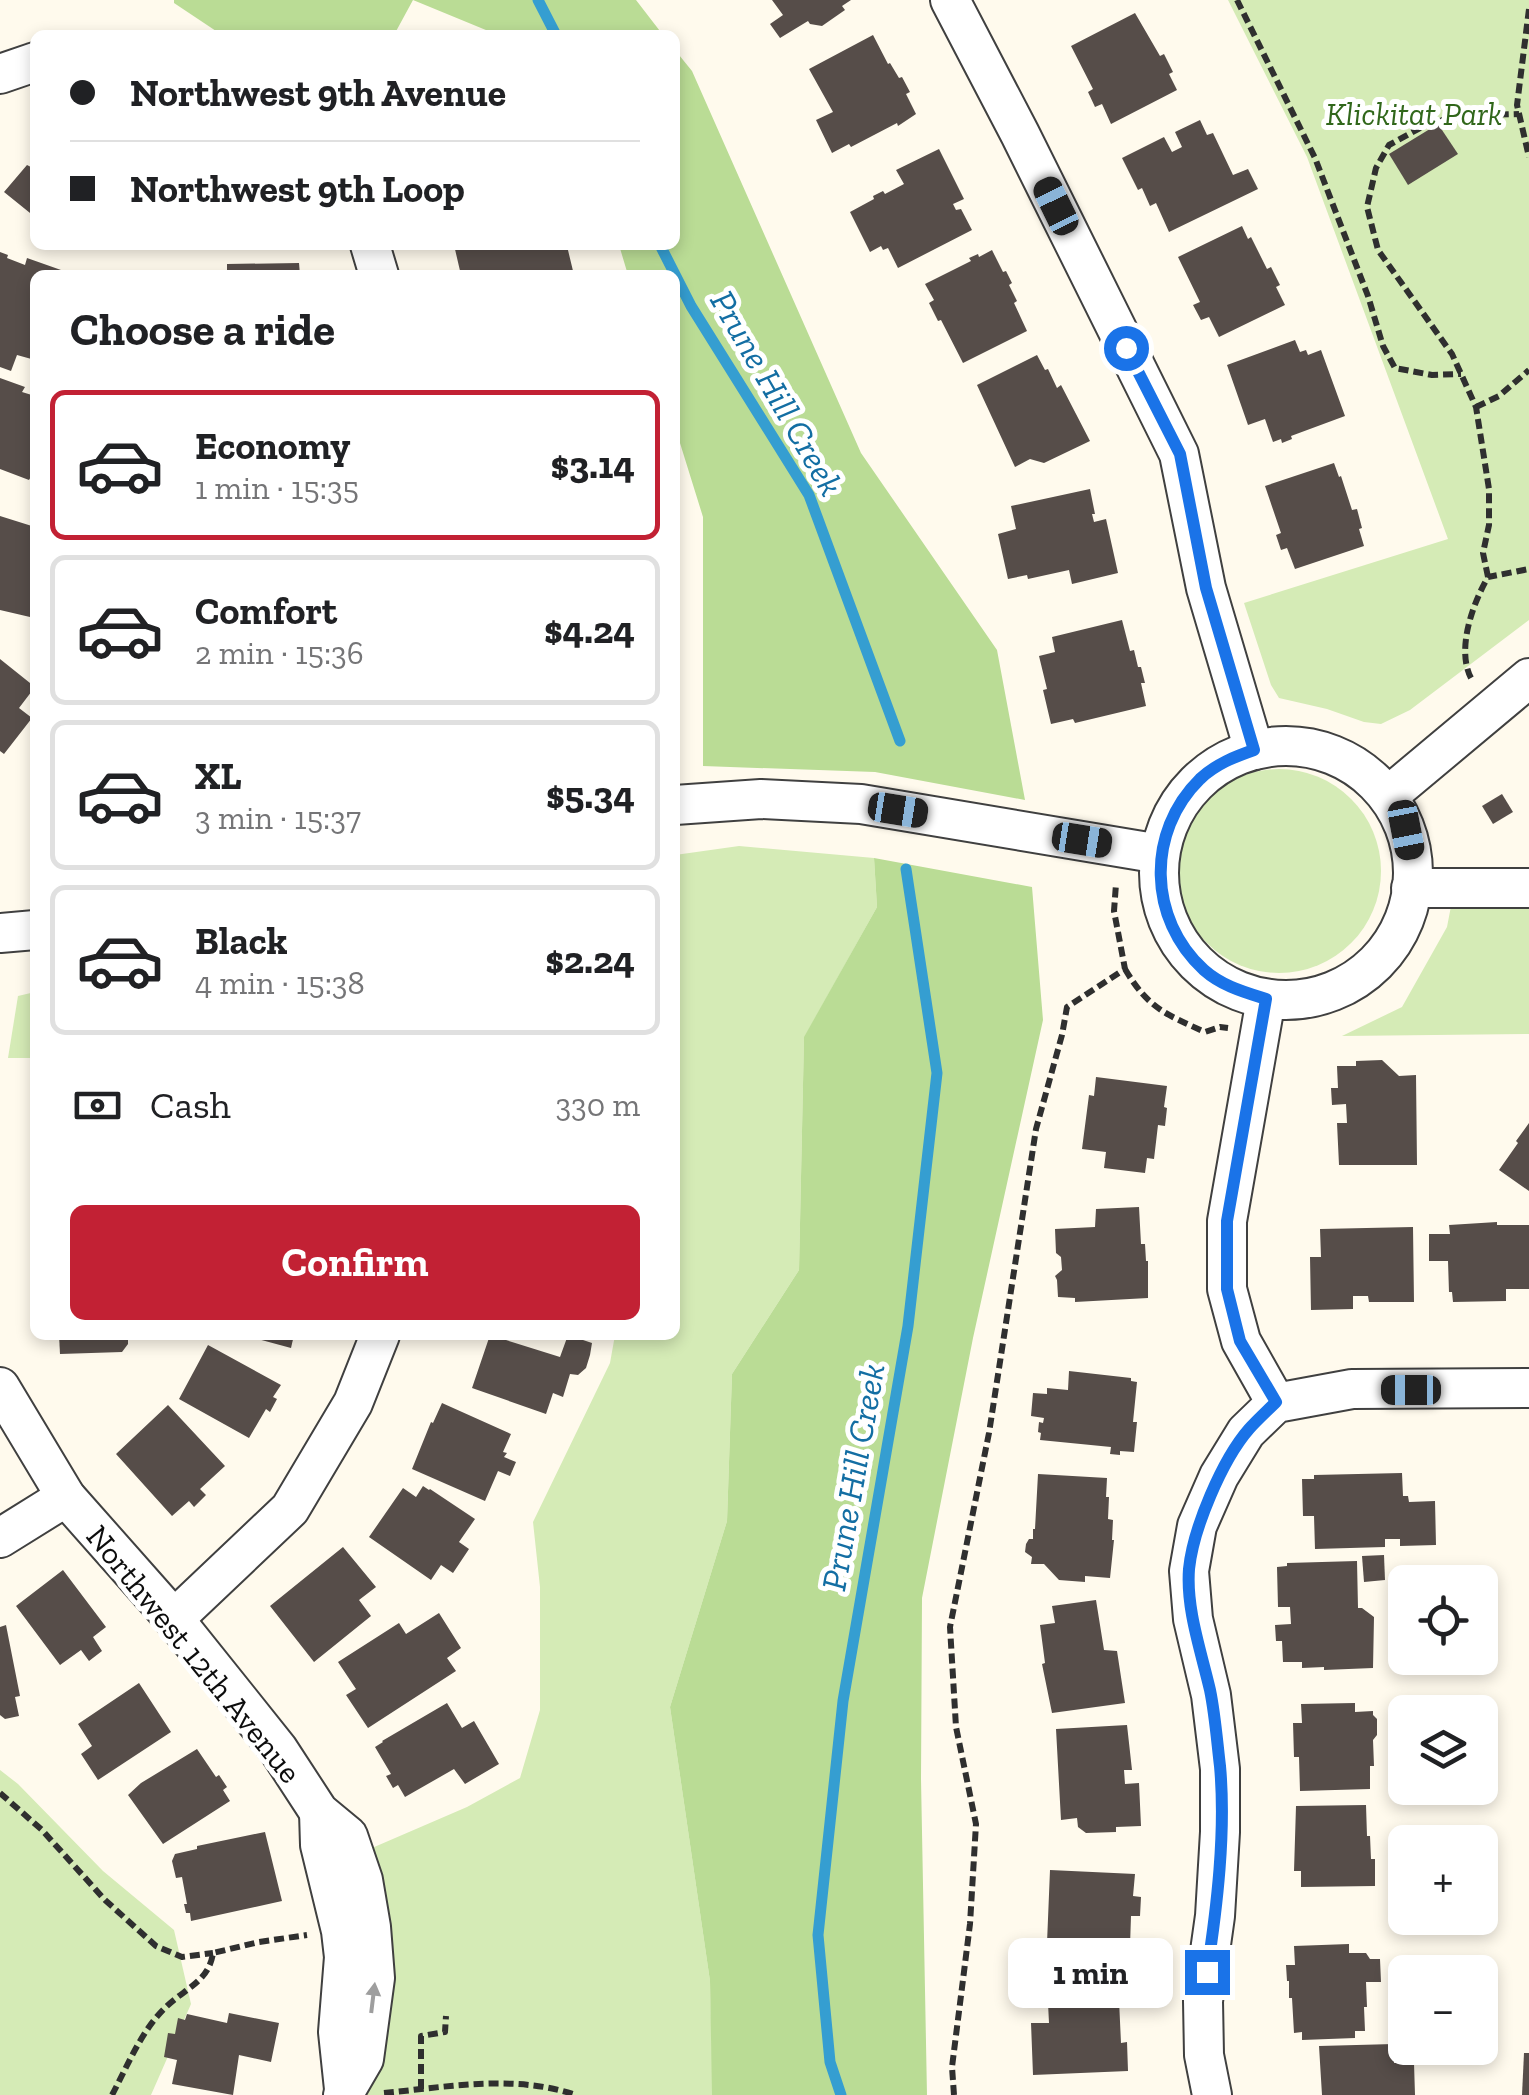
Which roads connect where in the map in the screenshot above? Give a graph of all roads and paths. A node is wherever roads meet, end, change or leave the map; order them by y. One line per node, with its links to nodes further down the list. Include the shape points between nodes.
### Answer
1 (950, 0): 15 (street, via 1180,454 1206,588)
2 (1237, 0): 9 (path, via 1315,158 1395,368)
3 (1529, 9): 6 (path)
4 (30, 64): 5 (street)
5 (0, 74)
6 (1519, 114): 7 (path); 9 (path, via 1454,116 1389,145 1367,207 1378,250)
7 (1529, 157)
8 (1529, 370): 10 (path)
9 (1461, 374): 10 (path)
10 (1476, 407): 12 (path, via 1488,489)
11 (1529, 569): 12 (path)
12 (1488, 577): 14 (path, via 1467,634 1467,670)
13 (1529, 678): 14 (street)
14 (1489, 711): 16 (street)
15 (1254, 750): 16 (street, via 1292,746 1328,752 1362,770); 19 (street, via 1202,777 1182,800)
16 (1388, 796): 20 (street, via 1406,830)
17 (680, 804): 18 (street, via 761,798 861,804)
18 (1118, 846): 19 (street); 24 (path, via 1114,911)
19 (1160, 854): 25 (street, via 1168,920 1184,948)
20 (1412, 888): 21 (street); 25 (street, via 1395,939 1371,968 1340,989)
21 (1529, 888)
22 (30, 930): 23 (street)
23 (0, 933)
24 (1125, 969): 25 (path, via 1162,1014 1205,1032); 42 (path, via 1067,1007 1036,1129 989,1433 950,1627 956,1727 976,1824)
25 (1263, 1015): 29 (street, via 1227,1221 1227,1289 1240,1341)
26 (378, 1340): 32 (street, via 353,1404 290,1509)
27 (1529, 1388): 29 (street, via 1352,1389)
28 (1, 1394): 30 (street, Northwest 12th Avenue)
29 (1276, 1402): 43 (street, via 1246,1432 1220,1476 1197,1526 1189,1571 1220,1770 1216,1916 1203,2001)
30 (66, 1498): 31 (street, Northwest 12th Avenue); 32 (street, Northwest 12th Avenue)
31 (0, 1538)
32 (174, 1619): 34 (street, Northwest 12th Avenue, via 278,1749)
33 (0, 1793): 36 (path, via 156,1946 182,1957)
34 (319, 1812): 35 (street, Northwest 12th Avenue, via 320,1845); 39 (street, Northwest 12th Avenue, one-way to 34, via 364,2059 375,1978 371,1927 348,1836)
35 (341, 1931): 36 (path); 39 (street, Northwest 12th Avenue)
36 (213, 1953): 40 (path, via 198,1984 166,2007 140,2040)
37 (446, 2016): 38 (path, via 445,2032 420,2036)
38 (421, 2090): 39 (path); 41 (path, via 479,2083 553,2087)
39 (343, 2092)
40 (112, 2095)
41 (576, 2095)
42 (954, 2095)
43 (1212, 2095)

